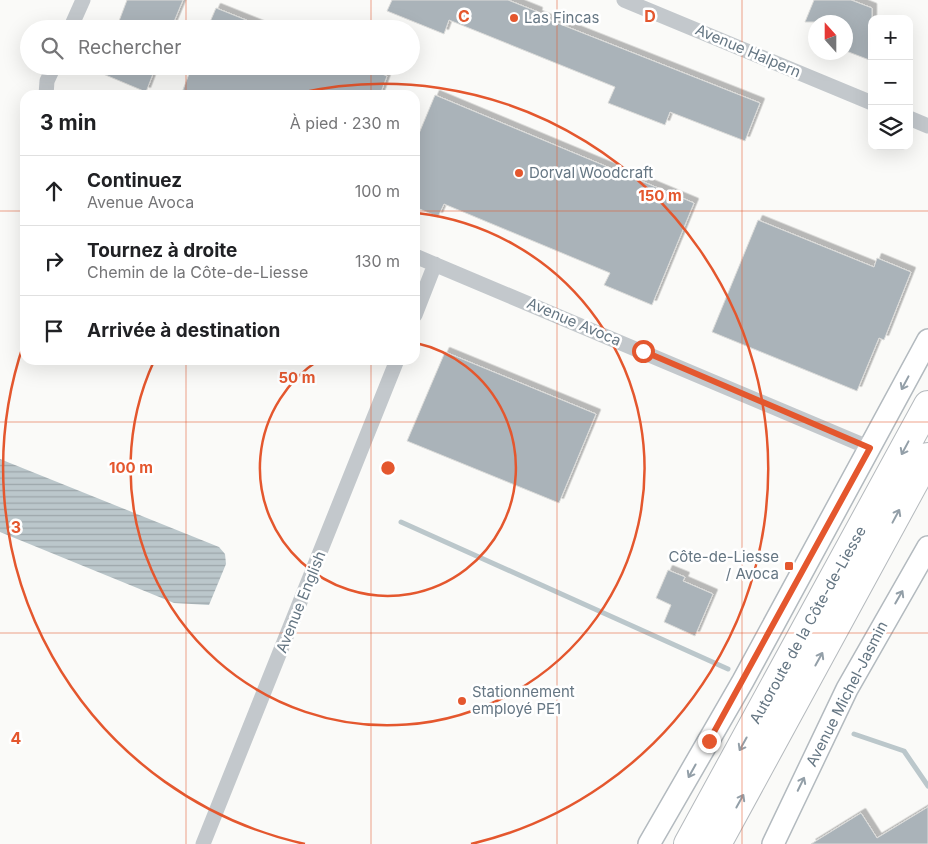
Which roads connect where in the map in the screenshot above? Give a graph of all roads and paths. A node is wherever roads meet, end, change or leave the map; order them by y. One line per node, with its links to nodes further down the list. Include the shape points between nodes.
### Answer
1 (83, 0): 3 (street)
2 (624, 0): 6 (street, Avenue Halpern)
3 (74, 20)
4 (50, 75): 5 (street)
5 (46, 90)
6 (868, 101)
7 (913, 120): 8 (street)
8 (928, 126)
9 (420, 258): 10 (street, Avenue Avoca)
10 (435, 264): 11 (street); 15 (street, Avenue Avoca)
11 (420, 302)
12 (928, 340): 15 (main road, one-way to 15)
13 (395, 365): 18 (street, Avenue English)
14 (928, 405): 20 (highway, Autoroute de la Côte-de-Liesse, one-way to 20)
15 (870, 448): 19 (main road, one-way to 19, via 743,681)
16 (928, 457): 21 (highway, Autoroute de la Côte-de-Liesse, one-way to 16)
17 (928, 547): 22 (main road, Avenue Michel-Jasmin, one-way to 17, via 847,689)
18 (204, 844)
19 (649, 844)
20 (688, 844)
21 (717, 844)
22 (773, 844)

